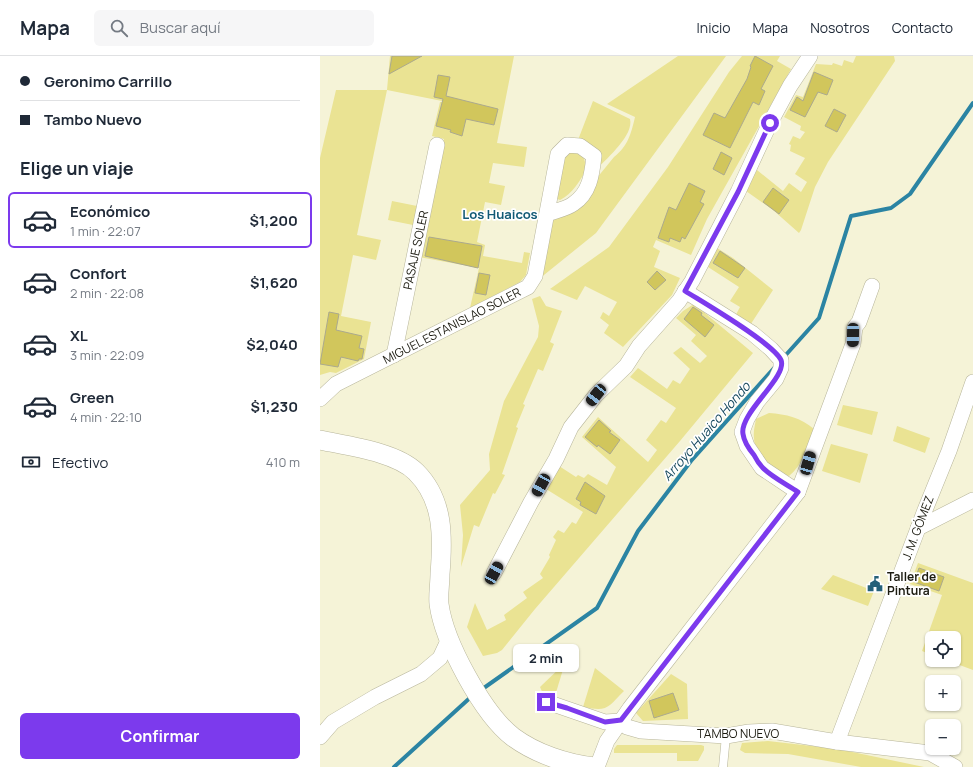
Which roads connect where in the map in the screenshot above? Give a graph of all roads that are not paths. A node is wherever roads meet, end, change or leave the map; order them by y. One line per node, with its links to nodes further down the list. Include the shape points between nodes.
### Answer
1 (810, 56): 5 (street, via 783,98 738,192)
2 (437, 145): 6 (street, PASAJE SOLER)
3 (546, 214): 3 (street, MIGUEL ESTANISLAO SOLER, via 558,154 567,145 580,146 594,156 591,178 584,193 573,205); 6 (street, MIGUEL ESTANISLAO SOLER, via 535,276 528,287)
4 (872, 286): 10 (street, via 855,327 853,344)
5 (685, 291): 10 (street, via 752,333 781,360 781,368 776,379 757,402 742,432 747,446 762,468); 13 (street, via 639,346 626,366 596,395 571,427 556,460)
6 (394, 355): 8 (street, MIGUEL ESTANISLAO SOLER, via 336,384)
7 (973, 382): 12 (street, J. M. GÓMEZ)
8 (320, 399)
9 (320, 440): 14 (street, via 399,460 416,472 430,489 438,508 441,527 439,603)
10 (798, 492): 16 (street)
11 (973, 500): 12 (street)
12 (918, 528): 19 (street, J. M. GÓMEZ)
13 (494, 573)
14 (448, 641): 18 (street, via 440,658 421,674 333,722); 20 (street, via 499,724 513,737 564,762)
15 (546, 702): 16 (street, via 605,722)
16 (621, 720): 17 (street, TAMBO NUEVO, via 627,727 641,731); 20 (street, via 607,741)
17 (726, 736): 19 (street, TAMBO NUEVO, via 772,732); 21 (lane)
18 (320, 737)
19 (837, 742): 22 (street, TAMBO NUEVO, via 930,753)
20 (596, 767)
21 (723, 767)
22 (955, 767)

